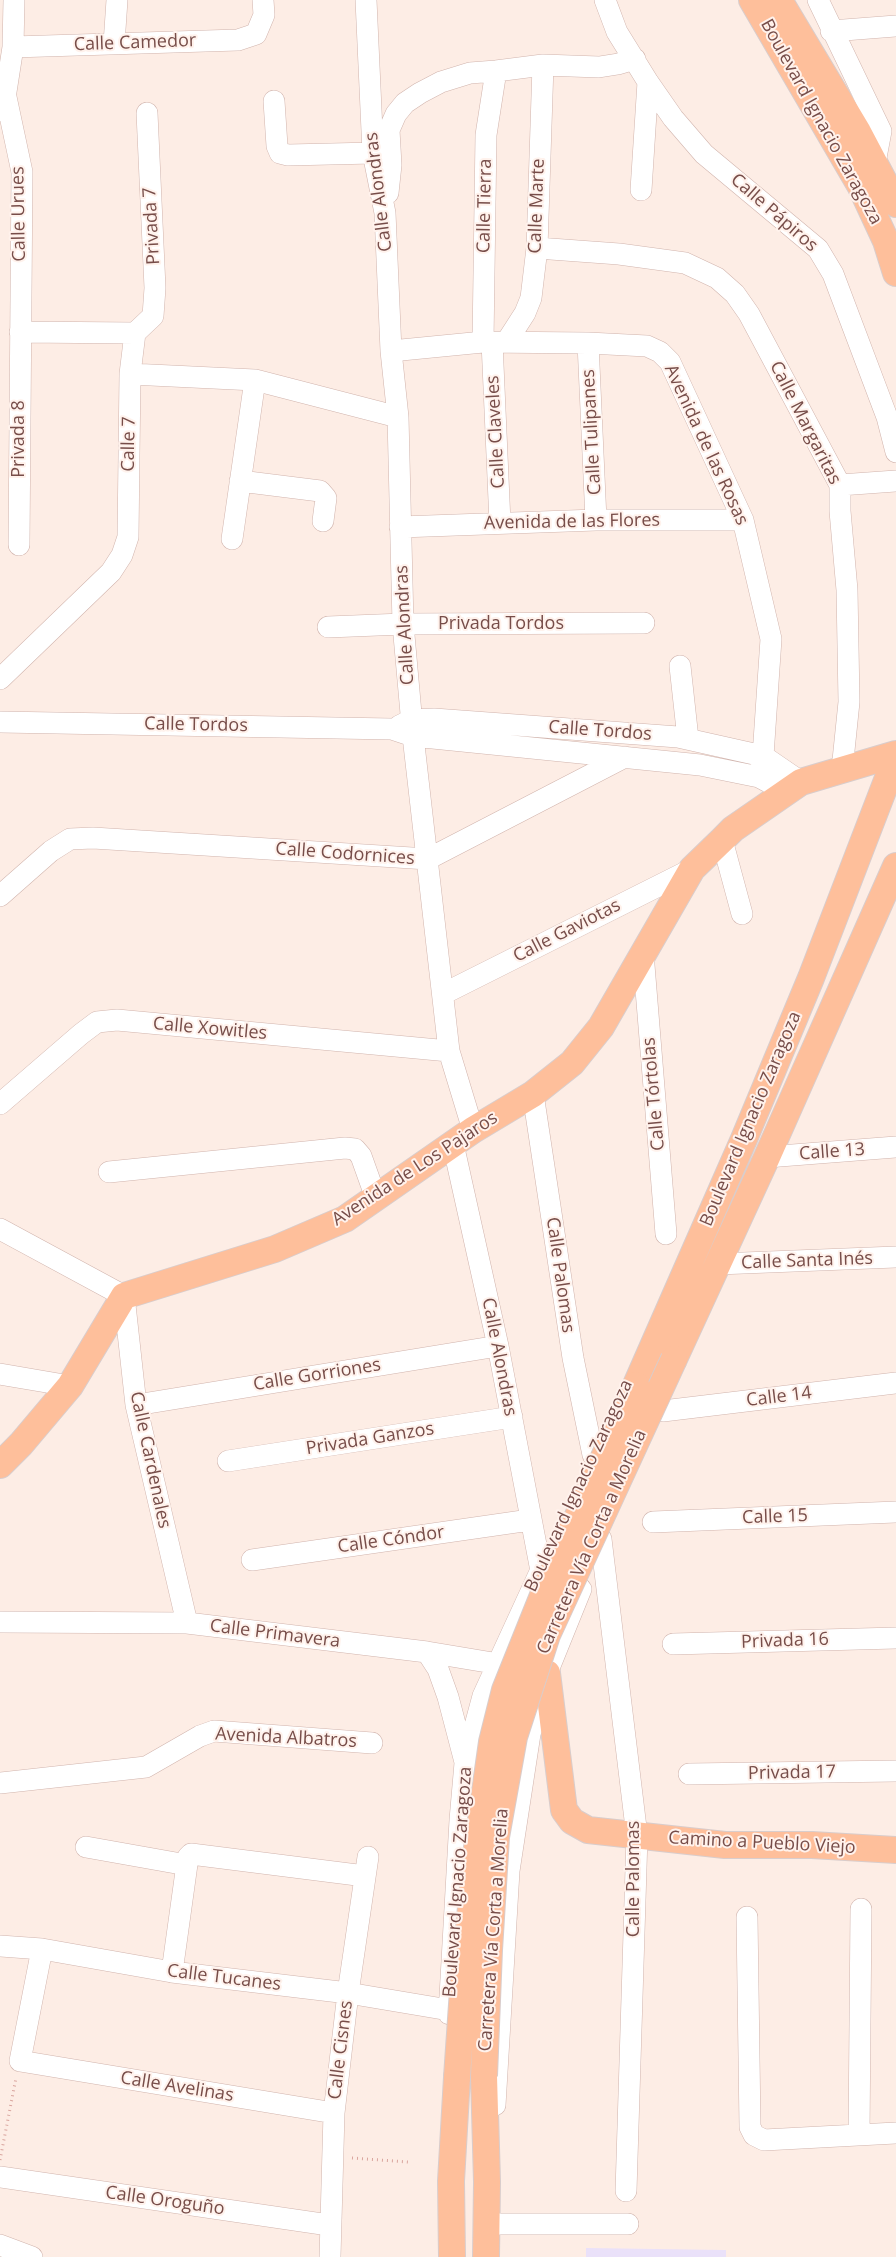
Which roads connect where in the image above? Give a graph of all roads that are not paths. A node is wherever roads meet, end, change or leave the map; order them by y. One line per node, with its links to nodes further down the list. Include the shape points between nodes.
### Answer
1 (14, 0): 12 (street, Calle Urues)
2 (117, 0): 11 (street)
3 (263, 0): 11 (street, Calle Camedor, via 264,15 256,34 238,40)
4 (366, 0): 22 (street, Calle Alondras)
5 (605, 0): 13 (street, Calle Pápiros, via 617,32)
6 (752, 0): 28 (main road, Boulevard Ignacio Zaragoza, via 861,187 886,241)
7 (779, 0): 23 (main road, Boulevard Ignacio Zaragoza)
8 (818, 0): 10 (street)
9 (896, 26): 10 (street)
10 (831, 31): 21 (street)
11 (114, 44): 12 (street, Calle Camedor)
12 (13, 47): 17 (street, Calle Urues)
13 (635, 59): 14 (street, via 599,66); 16 (street, Calle Pápiros)
14 (543, 65): 15 (street); 27 (street, Calle Marte)
15 (496, 72): 26 (street, via 470,73 441,82 405,103 396,114 389,130 391,165); 31 (street, Calle Tierra, via 486,135)
16 (648, 82): 24 (street); 37 (street, Calle Pápiros, via 704,154 818,249 833,274 887,416)
17 (3, 97): 20 (street, Calle Urues); 29 (street, Calle Urues, via 22,172)
18 (274, 101): 22 (street, via 280,153)
19 (147, 113): 30 (street, Privada 7, via 155,288 153,316)
20 (0, 122)
21 (888, 127): 23 (street)
22 (373, 152): 26 (street, Calle Alondras)
23 (875, 163): 25 (main road, Boulevard Ignacio Zaragoza)
24 (641, 190)
25 (894, 194)
26 (385, 213): 33 (street, Calle Alondras)
27 (537, 248): 31 (street, Calle Marte, via 531,298 525,313); 40 (street, Calle Margaritas, via 673,260 717,278 735,294 749,314)
28 (896, 273)
29 (20, 332): 30 (street); 47 (street, Privada 8)
30 (135, 333): 34 (street, Calle 7)
31 (494, 342): 32 (street, Avenida de las Rosas); 33 (street, Avenida de las Rosas); 44 (street, Calle Claveles)
32 (588, 343): 41 (street, Calle Tulipanes); 42 (street, Avenida de las Rosas, via 647,346 670,362)
33 (391, 351): 36 (street, Calle Alondras)
34 (130, 374): 35 (street); 52 (street, Calle 7, via 128,537 122,555 111,572)
35 (254, 380): 36 (street); 39 (street)
36 (398, 417): 45 (street, Calle Alondras)
37 (896, 452)
38 (896, 480): 40 (street)
39 (240, 481): 43 (street, via 320,491 326,498); 46 (street)
40 (840, 485): 59 (street, Calle Margaritas, via 847,590)
41 (596, 520): 42 (street, Avenida de las Flores); 44 (street, Avenida de las Flores)
42 (743, 520): 58 (street, Avenida de las Rosas, via 771,639)
43 (322, 521)
44 (500, 523): 45 (street, Avenida de las Flores)
45 (400, 527): 49 (street, Calle Alondras)
46 (232, 540)
47 (19, 545)
48 (644, 623): 49 (street, Privada Tordos)
49 (403, 624): 50 (street, Privada Tordos); 54 (street, Calle Alondras)
50 (328, 627)
51 (680, 666): 55 (street)
52 (0, 679)
53 (0, 722): 54 (street, Calle Tordos)
54 (412, 728): 55 (street, Calle Tordos, via 434,719); 57 (street, Calle Tordos); 62 (street, Calle Alondras)
55 (688, 739): 58 (street, Calle Tordos)
56 (896, 756): 59 (main road); 81 (main road, Boulevard Ignacio Zaragoza, via 811,978)
57 (625, 757): 58 (street, Calle Tordos); 62 (street, Calle Codornices)
58 (761, 767): 60 (street, Calle Tordos)
59 (852, 767): 60 (main road)
60 (794, 787): 61 (main road)
61 (722, 840): 64 (main road); 66 (street)
62 (428, 859): 65 (street, Calle Codornices, via 94,838 70,840 51,851); 68 (street, Calle Alondras)
63 (896, 866): 74 (main road, Boulevard Ignacio Zaragoza)
64 (692, 869): 67 (main road); 68 (street, Calle Gaviotas)
65 (0, 896)
66 (742, 914)
67 (643, 953): 70 (main road, Avenida de Los Pajaros, via 601,1027 572,1063); 78 (street, Calle Tórtolas)
68 (442, 994): 69 (street, Calle Alondras)
69 (449, 1051): 71 (street, Calle Xowitles, via 118,1020 97,1022); 72 (street, Calle Alondras)
70 (533, 1094): 72 (main road, Avenida de Los Pajaros); 91 (street, Calle Palomas, via 573,1358)
71 (0, 1104)
72 (463, 1137): 76 (main road, Avenida de Los Pajaros); 84 (street, Calle Alondras)
73 (896, 1147): 74 (street, Calle 13)
74 (767, 1157): 80 (main road, Boulevard Ignacio Zaragoza)
75 (109, 1172): 76 (street, via 345,1148 355,1150 361,1156)
76 (376, 1198): 82 (main road, Avenida de Los Pajaros, via 345,1219 275,1250)
77 (0, 1229): 82 (street)
78 (666, 1234)
79 (896, 1257): 80 (street, Calle Santa Inés)
80 (718, 1264): 83 (main road, Boulevard Ignacio Zaragoza)
81 (681, 1282): 91 (street, Boulevard Ignacio Zaragoza, via 656,1319); 127 (main road, Carretera Vía Corta a Morelia, bridge, via 546,1588 505,1690 492,1742 476,1854 463,1990)
82 (124, 1296): 87 (main road); 88 (street, Calle Cardenales)
83 (703, 1298): 89 (street, Boulevard Ignacio Zaragoza, via 694,1340); 128 (main road, Carretera Vía Corta a Morelia, bridge, via 547,1635 514,1737 496,1837 489,1950 484,2076)
84 (498, 1346): 88 (street, Calle Gorriones); 90 (street, Calle Alondras)
85 (0, 1374): 87 (street)
86 (896, 1383): 89 (street, Calle 14)
87 (70, 1386): 93 (main road)
88 (136, 1405): 101 (street, Calle Cardenales)
89 (663, 1411): 97 (street, Boulevard Ignacio Zaragoza)
90 (512, 1417): 92 (street, Privada Ganzos); 95 (street, Calle Alondras)
91 (593, 1455): 99 (street, Boulevard Ignacio Zaragoza)
92 (228, 1461)
93 (0, 1465)
94 (896, 1512): 96 (street, Calle 15)
95 (530, 1520): 98 (street, Calle Cóndor); 99 (street, Calle Alondras)
96 (653, 1522)
97 (601, 1539): 106 (street, Boulevard Ignacio Zaragoza); 112 (street, Calle Palomas)
98 (252, 1560)
99 (541, 1571): 105 (street, Boulevard Ignacio Zaragoza)
100 (0, 1622): 101 (street, Calle Primavera)
101 (187, 1623): 104 (street, Calle Primavera)
102 (896, 1638): 103 (street, Privada 16)
103 (673, 1644)
104 (427, 1652): 105 (street, Calle Primavera); 108 (street, via 438,1669 448,1697)
105 (497, 1663): 106 (street, Calle Primavera); 108 (street, Boulevard Ignacio Zaragoza, via 483,1696)
106 (548, 1674): 112 (main road, Camino a Pueblo Viejo, via 564,1810 572,1822 588,1830); 128 (street, Boulevard Ignacio Zaragoza, via 530,1734 508,1871 496,2095)
107 (372, 1743): 111 (street, Avenida Albatros, via 214,1731 146,1767)
108 (465, 1763): 122 (street, Boulevard Ignacio Zaragoza)
109 (896, 1771): 110 (street, Privada 17)
110 (688, 1774)
111 (0, 1783)
112 (637, 1836): 114 (main road, Camino a Pueblo Viejo, via 725,1845 812,1845); 129 (street, Calle Palomas)
113 (86, 1847): 115 (street, Calle Cisnes)
114 (896, 1850)
115 (189, 1860): 120 (street); 121 (street, Calle Cisnes, via 194,1853 367,1866)
116 (861, 1909): 125 (street)
117 (747, 1917): 125 (street, via 750,2127 754,2136 764,2140)
118 (0, 1946): 119 (street, Calle Tucanes)
119 (42, 1949): 120 (street, Calle Tucanes); 123 (street, Calle Avelinas, via 20,2060)
120 (172, 1972): 121 (street, Calle Tucanes)
121 (348, 1993): 122 (street, Calle Tucanes); 123 (street, Calle Cisnes)
122 (449, 2010): 127 (street, Boulevard Ignacio Zaragoza, via 448,2157)
123 (334, 2113): 132 (street, Calle Cisnes)
124 (896, 2133): 125 (street)
125 (859, 2135)
126 (0, 2178): 132 (street, Calle Oroguño)
127 (451, 2181): 136 (main road, Boulevard Ignacio Zaragoza)
128 (487, 2182): 130 (main road, Boulevard Ignacio Zaragoza)
129 (626, 2191)
130 (487, 2224): 131 (street); 137 (main road, Boulevard Ignacio Zaragoza)
131 (628, 2224)
132 (329, 2225): 135 (street, Calle Cisnes)
133 (0, 2245): 134 (street)
134 (32, 2257)
135 (330, 2257)
136 (452, 2257)
137 (486, 2257)

